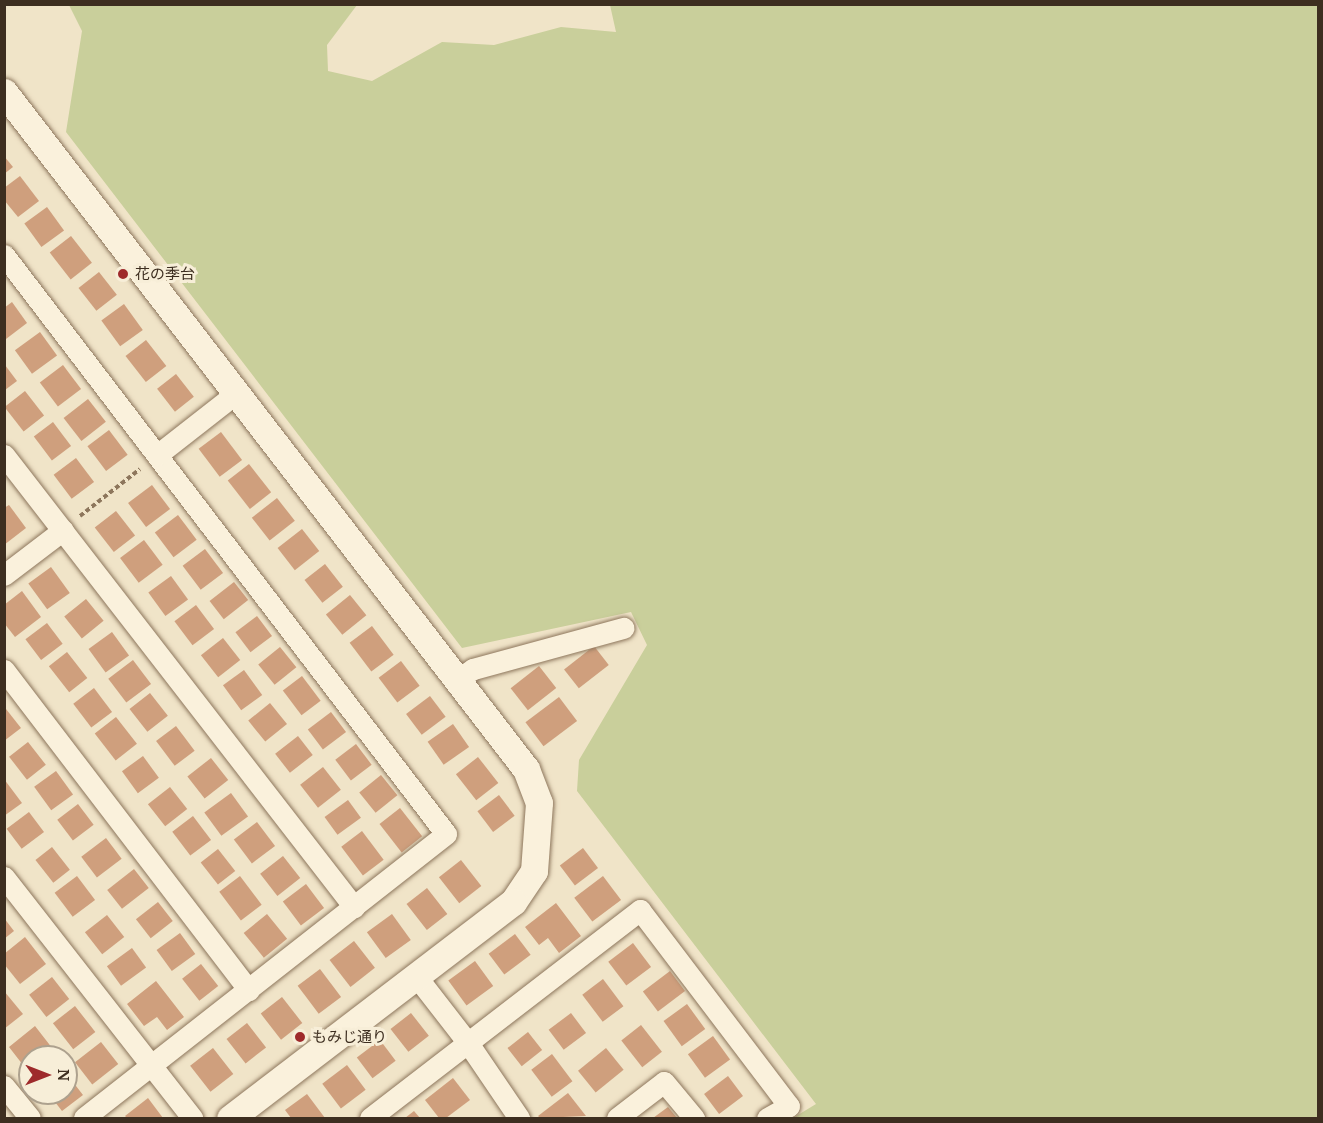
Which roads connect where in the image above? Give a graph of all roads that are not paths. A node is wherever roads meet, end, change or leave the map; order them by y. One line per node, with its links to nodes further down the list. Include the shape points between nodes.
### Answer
1 (4, 92): 3 (street)
2 (4, 255): 5 (street)
3 (235, 394): 5 (street); 10 (street)
4 (4, 455): 6 (street)
5 (157, 455): 12 (street, via 446,834)
6 (63, 530): 7 (street); 12 (street)
7 (4, 575)
8 (623, 628): 10 (street, via 472,669)
9 (4, 670): 14 (street)
10 (457, 680): 13 (street, via 526,769 539,803 538,844 534,871 513,903)
11 (4, 877): 16 (street)
12 (354, 907): 14 (street)
13 (416, 976): 15 (street); 21 (street)
14 (249, 990): 16 (street)
15 (468, 1043): 22 (street); 23 (street); 26 (street, via 640,910 789,1106)
16 (152, 1067): 19 (street); 20 (street)
17 (4, 1086): 18 (street)
18 (30, 1119)
19 (84, 1119)
20 (192, 1119)
21 (230, 1119)
22 (370, 1119)
23 (519, 1119)
24 (616, 1119): 25 (street, via 664,1082)
25 (694, 1119)
26 (767, 1119)

